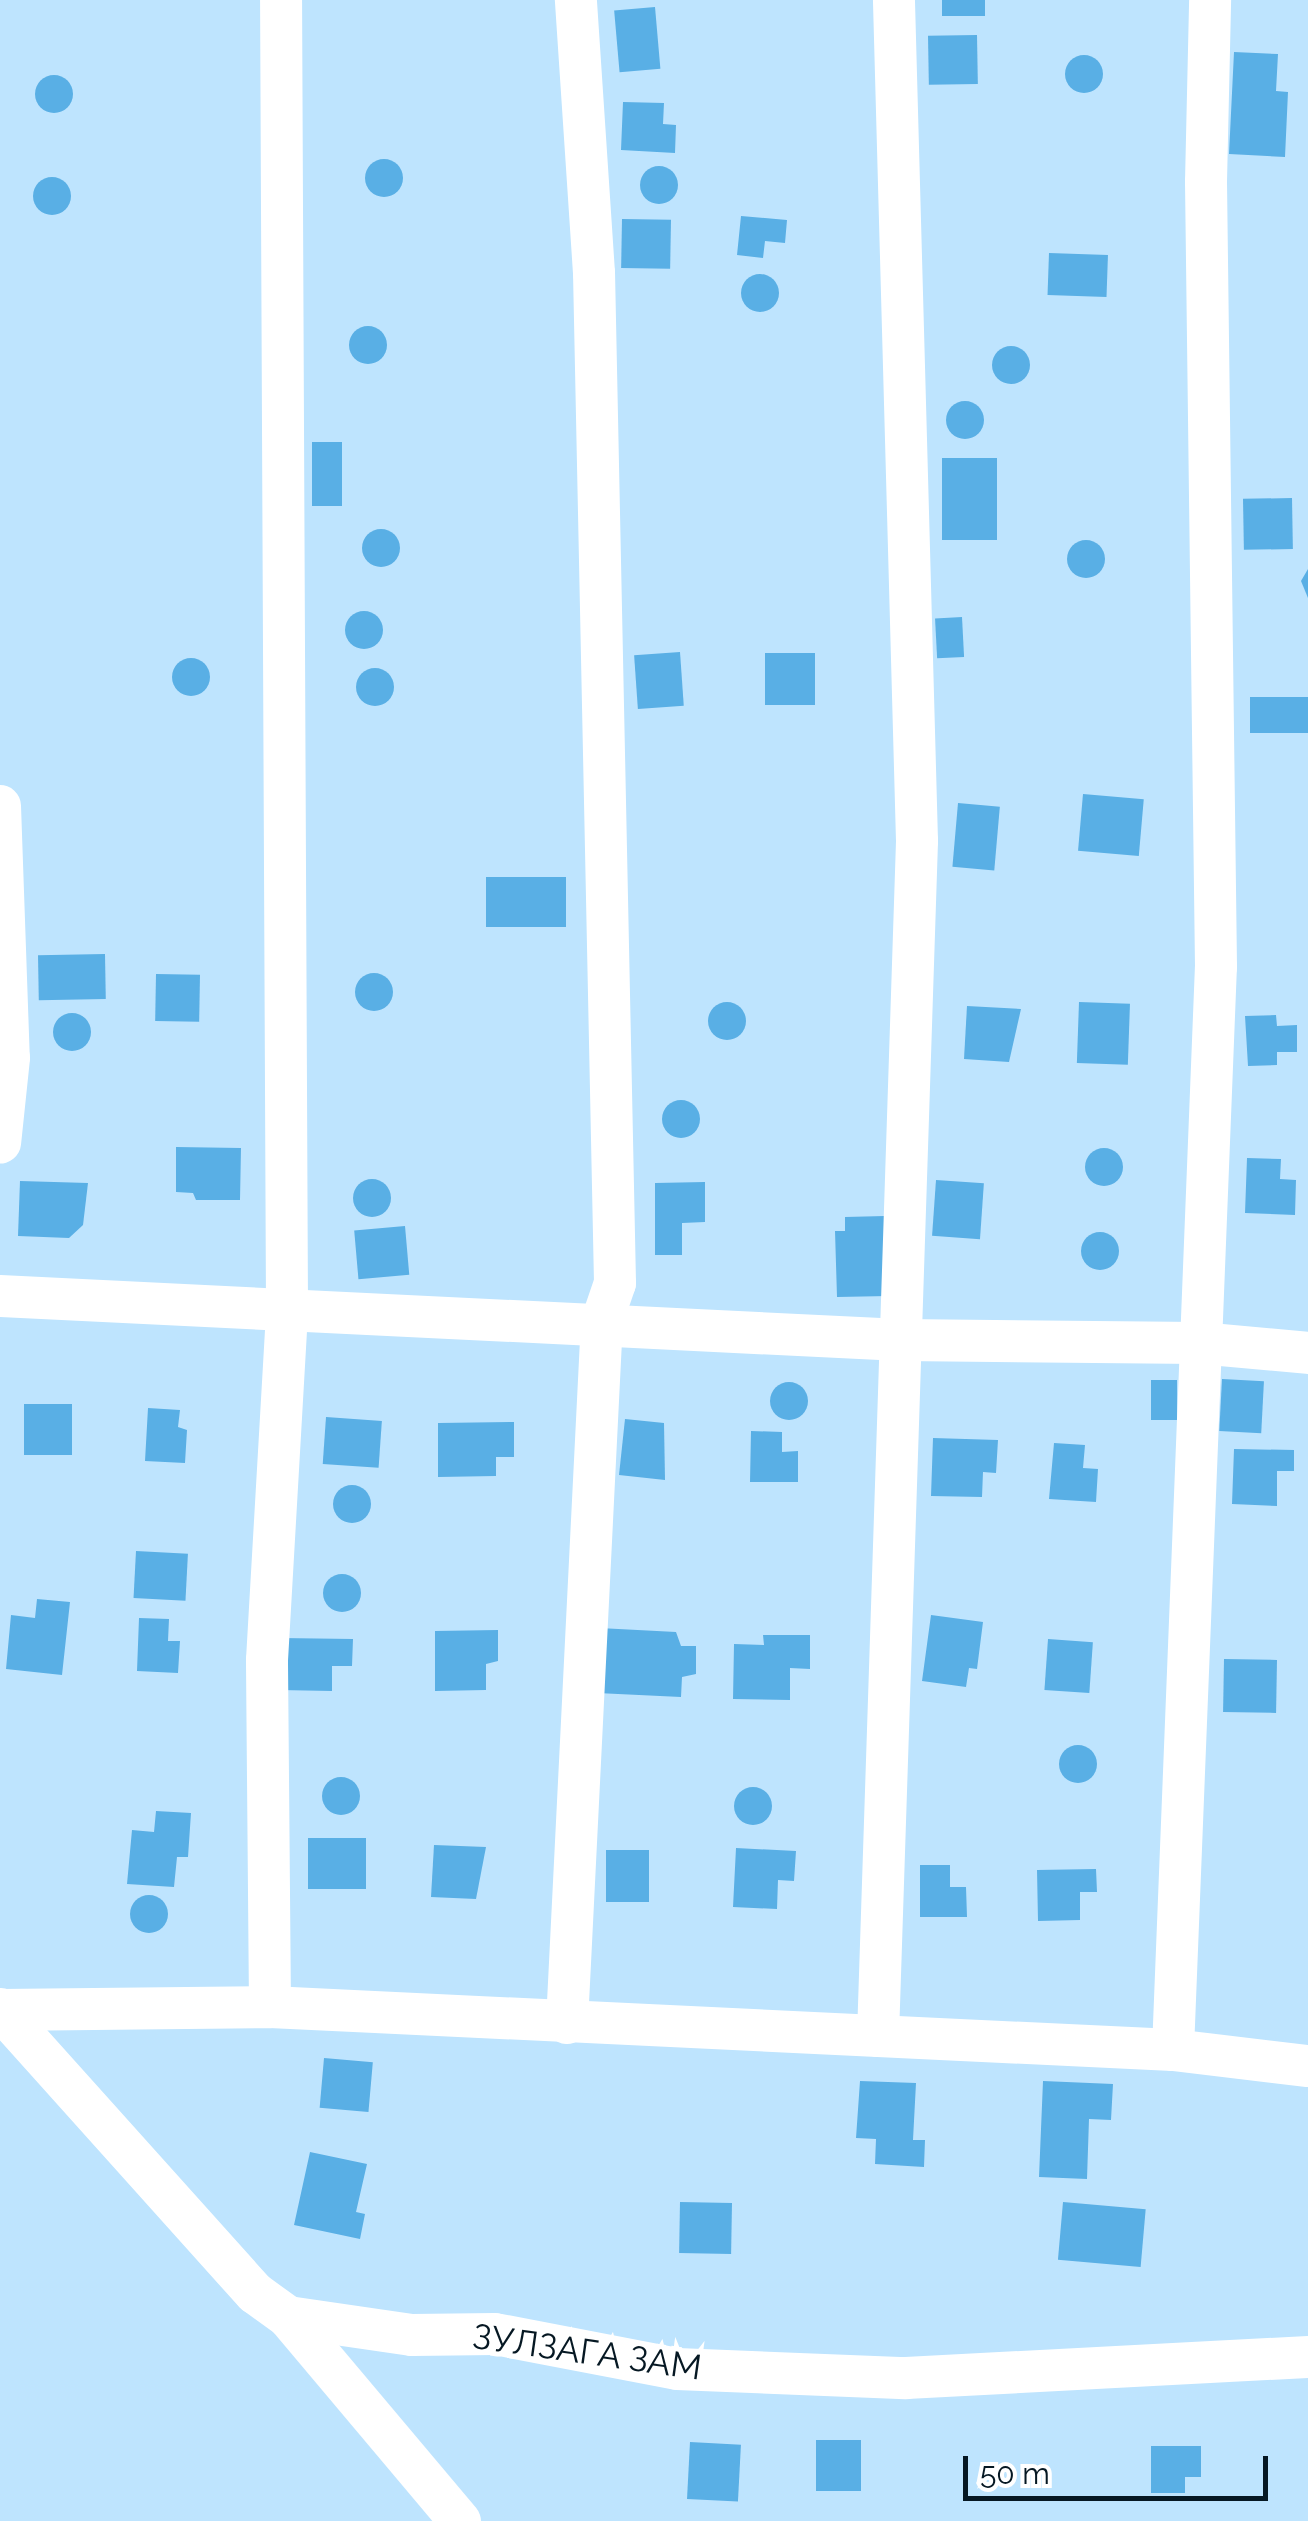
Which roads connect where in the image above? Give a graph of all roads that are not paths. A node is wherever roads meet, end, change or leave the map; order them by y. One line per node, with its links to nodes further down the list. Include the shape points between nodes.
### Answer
1 (281, 0): 8 (street)
2 (576, 0): 9 (street, via 594,273 615,1283)
3 (894, 0): 10 (street, via 917,840)
4 (1210, 0): 11 (street, via 1206,182 1216,967)
5 (0, 806): 6 (street, via 8,1058)
6 (0, 1143)
7 (0, 1296): 8 (street)
8 (287, 1308): 9 (street); 13 (street, via 267,1660)
9 (602, 1321): 10 (street); 15 (street)
10 (901, 1340): 11 (street); 16 (street)
11 (1199, 1342): 12 (street); 17 (street)
12 (1308, 1353)
13 (270, 2007): 14 (street); 15 (street)
14 (0, 2010): 19 (street, ЗУЛЗАГА ЗАМ, via 255,2293)
15 (567, 2022): 16 (street)
16 (878, 2036): 17 (street)
17 (1173, 2050): 18 (street)
18 (1308, 2066)
19 (288, 2317): 20 (street, ЗУЛЗАГА ЗАМ, via 412,2335 495,2334 677,2369 887,2378); 21 (street)
20 (1308, 2357)
21 (460, 2521)

